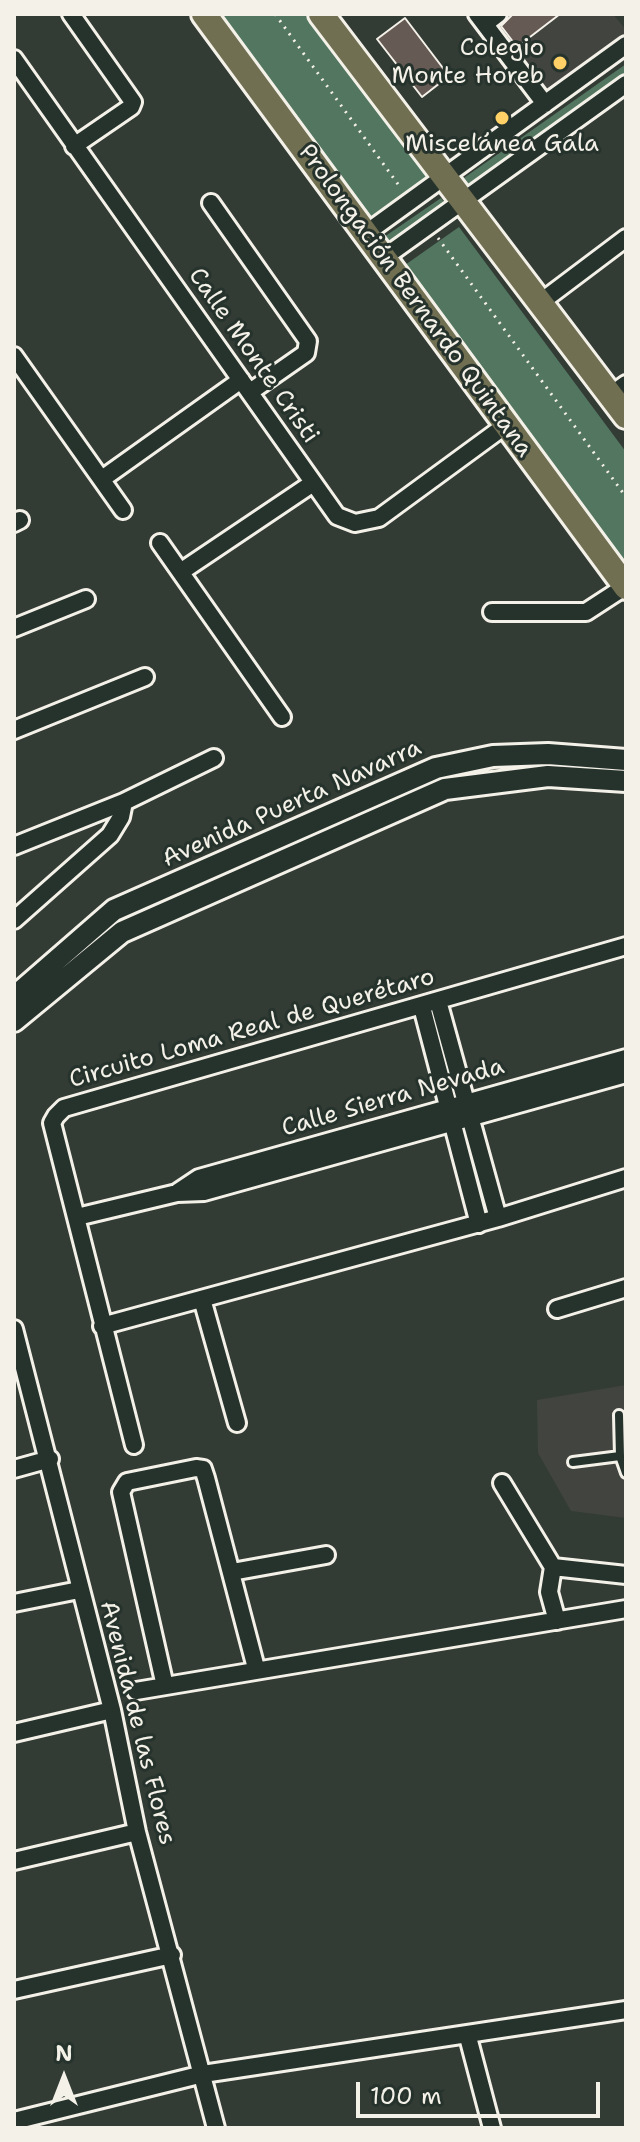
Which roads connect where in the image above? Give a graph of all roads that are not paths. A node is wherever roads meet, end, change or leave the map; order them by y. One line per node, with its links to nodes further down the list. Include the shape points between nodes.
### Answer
1 (71, 14): 9 (street, via 133,102)
2 (204, 14): 13 (main road, Prolongación Bernardo Quintana)
3 (321, 14): 10 (main road)
4 (487, 17): 8 (street)
5 (626, 45): 8 (street)
6 (14, 59): 9 (street, Calle Monte Cristi)
7 (626, 84): 11 (street)
8 (545, 104): 10 (street)
9 (74, 146): 18 (street, Calle Monte Cristi)
10 (444, 179): 11 (main road); 13 (street)
11 (464, 202): 15 (street); 16 (main road)
12 (211, 203): 18 (street, via 308,341 306,353)
13 (365, 234): 15 (main road, Prolongación Bernardo Quintana)
14 (626, 238): 16 (street)
15 (382, 259): 21 (main road, Prolongación Bernardo Quintana)
16 (541, 302): 19 (main road)
17 (14, 356): 22 (street)
18 (245, 386): 22 (street); 23 (street, Calle Monte Cristi)
19 (618, 390): 20 (main road)
20 (626, 416)
21 (506, 425): 23 (street, Calle Monte Cristi, via 379,518 355,523 337,516); 27 (main road, Prolongación Bernardo Quintana)
22 (102, 479): 24 (street)
23 (313, 483): 26 (street)
24 (123, 510)
25 (160, 543): 26 (street)
26 (182, 571): 32 (street)
27 (626, 587): 29 (street, via 586,612)
28 (86, 599): 30 (street)
29 (492, 612)
30 (14, 628)
31 (145, 677): 33 (street)
32 (282, 717)
33 (14, 730)
34 (214, 758): 37 (street)
35 (626, 760): 38 (street, Avenida Puerta Navarra, via 493,756 436,768)
36 (626, 781): 40 (street, Avenida Puerta Navarra, via 548,776 445,789)
37 (124, 802): 39 (street); 41 (street, via 110,835)
38 (307, 825): 40 (street); 43 (street, Avenida Puerta Navarra, via 114,910)
39 (14, 846)
40 (317, 846): 45 (street, Avenida Puerta Navarra, via 122,932)
41 (14, 920)
42 (626, 946): 44 (street, Circuito Loma Real de Querétaro)
43 (14, 997)
44 (430, 1004): 48 (street); 49 (street); 51 (street, Circuito Loma Real de Querétaro, via 64,1108 52,1123)
45 (14, 1021)
46 (626, 1058): 48 (street, Calle Sierra Nevada)
47 (626, 1074): 48 (street, Calle Sierra Nevada)
48 (468, 1110): 49 (street, Calle Sierra Nevada); 52 (street)
49 (450, 1116): 51 (street, Calle Sierra Nevada, via 199,1178 177,1193); 53 (street)
50 (626, 1178): 52 (street)
51 (77, 1217): 57 (street, Circuito Loma Real de Querétaro)
52 (498, 1218): 53 (street)
53 (479, 1224): 55 (street)
54 (626, 1288): 56 (street)
55 (202, 1299): 57 (street); 60 (street)
56 (557, 1309)
57 (102, 1326): 61 (street, Circuito Loma Real de Querétaro)
58 (15, 1336): 63 (street, Avenida de las Flores)
59 (619, 1415): 62 (lane)
60 (237, 1423)
61 (134, 1445)
62 (620, 1456): 64 (lane); 66 (lane)
63 (50, 1459): 65 (street); 72 (street, Avenida de las Flores)
64 (573, 1462)
65 (14, 1469)
66 (626, 1473)
67 (502, 1483): 69 (street)
68 (326, 1555): 70 (street)
69 (553, 1567): 71 (street); 75 (street, via 549,1592)
70 (232, 1572): 76 (street); 77 (street, via 203,1469 122,1485)
71 (626, 1575)
72 (79, 1590): 73 (street); 79 (street, Avenida de las Flores)
73 (14, 1603)
74 (626, 1609): 75 (street)
75 (557, 1621): 76 (street)
76 (256, 1668): 77 (street)
77 (165, 1686): 78 (street)
78 (136, 1691)
79 (112, 1710): 80 (street); 81 (street, Avenida de las Flores)
80 (14, 1733)
81 (137, 1832): 82 (street); 83 (street, Avenida de las Flores)
82 (14, 1861)
83 (172, 1955): 84 (street); 87 (street, Avenida de las Flores)
84 (14, 1990)
85 (626, 2010): 86 (street)
86 (468, 2037): 87 (street); 90 (street)
87 (203, 2074): 88 (street); 89 (street, Avenida de las Flores)
88 (14, 2121)
89 (216, 2128)
90 (492, 2128)

